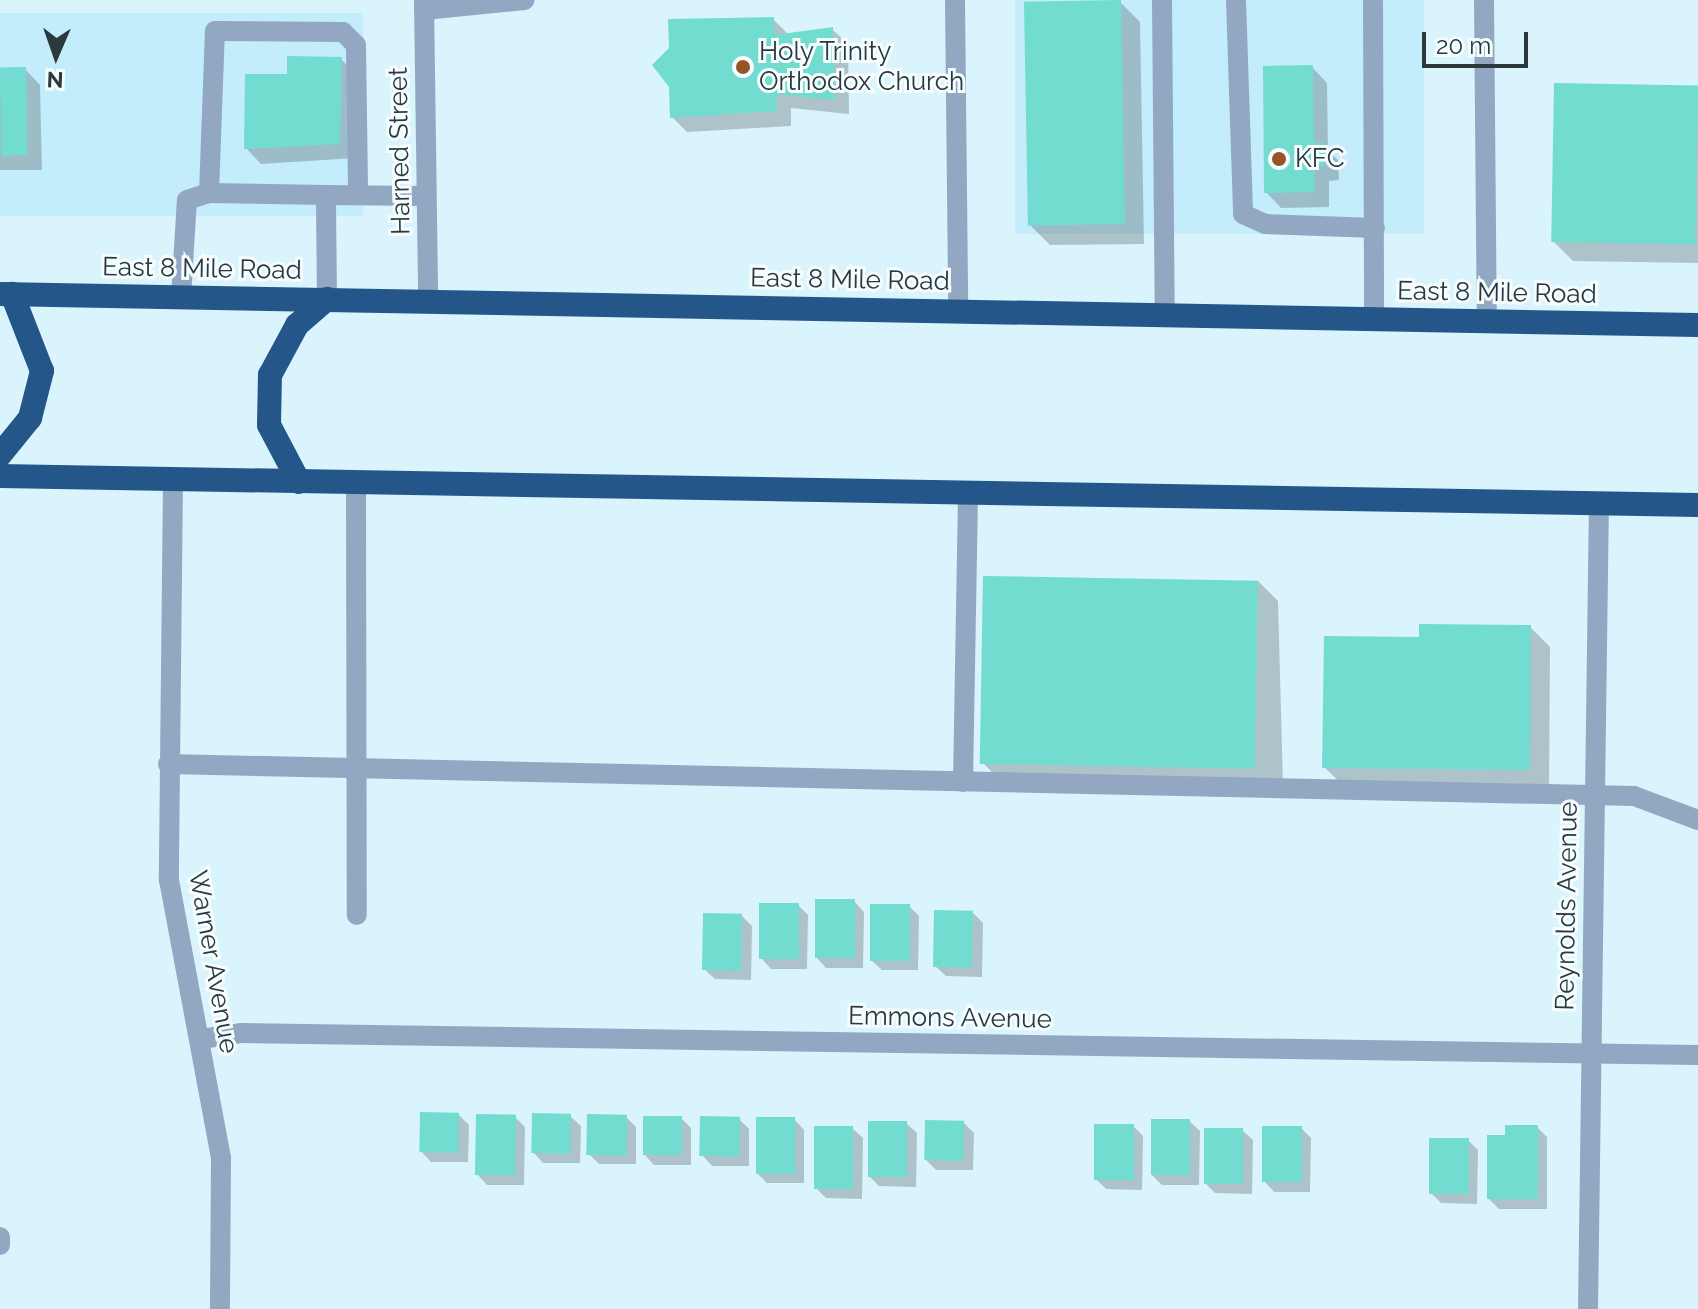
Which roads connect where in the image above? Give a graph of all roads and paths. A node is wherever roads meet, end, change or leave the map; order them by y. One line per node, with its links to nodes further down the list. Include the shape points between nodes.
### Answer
1 (525, 0): 7 (street)
2 (955, 0): 17 (street)
3 (1162, 0): 18 (street)
4 (1236, 0): 12 (street, via 1243,214 1265,224)
5 (1373, 0): 12 (street)
6 (1484, 0): 20 (street)
7 (424, 5): 11 (street, Harned Street)
8 (209, 193): 9 (street); 10 (street, via 215,31 343,32 356,45); 14 (street, via 187,200)
9 (326, 195): 10 (street); 15 (street)
10 (358, 195): 11 (street)
11 (426, 196): 16 (street, Harned Street)
12 (1375, 228): 19 (street)
13 (6, 294): 14 (highway, East 8 Mile Road); 22 (highway, via 42,371 30,418)
14 (181, 297): 15 (highway, East 8 Mile Road)
15 (327, 299): 16 (highway, East 8 Mile Road); 25 (highway, via 297,325 270,375 269,425)
16 (428, 301): 17 (highway, East 8 Mile Road)
17 (958, 310): 18 (highway, East 8 Mile Road)
18 (1165, 314): 19 (highway, East 8 Mile Road)
19 (1374, 319): 20 (highway, East 8 Mile Road)
20 (1487, 321): 21 (highway, East 8 Mile Road)
21 (1698, 325)
22 (0, 455)
23 (0, 476): 24 (highway)
24 (173, 479): 25 (highway); 30 (street, Warner Avenue)
25 (299, 482): 26 (highway)
26 (356, 482): 27 (highway); 31 (street)
27 (968, 493): 28 (highway); 32 (street)
28 (1599, 504): 29 (highway); 33 (street, Reynolds Avenue)
29 (1698, 505)
30 (168, 764): 31 (street); 36 (street, Warner Avenue, via 169,880)
31 (357, 768): 32 (street); 35 (street)
32 (963, 782): 33 (street)
33 (1595, 795): 34 (street, via 1658,800); 37 (street, Reynolds Avenue)
34 (1698, 820)
35 (357, 915)
36 (201, 1039): 37 (street, Emmons Avenue, via 241,1033); 39 (street, Warner Avenue, via 221,1158)
37 (1590, 1053): 38 (street, Emmons Avenue); 40 (street, Reynolds Avenue)
38 (1698, 1055)
39 (220, 1309)
40 (1588, 1309)

